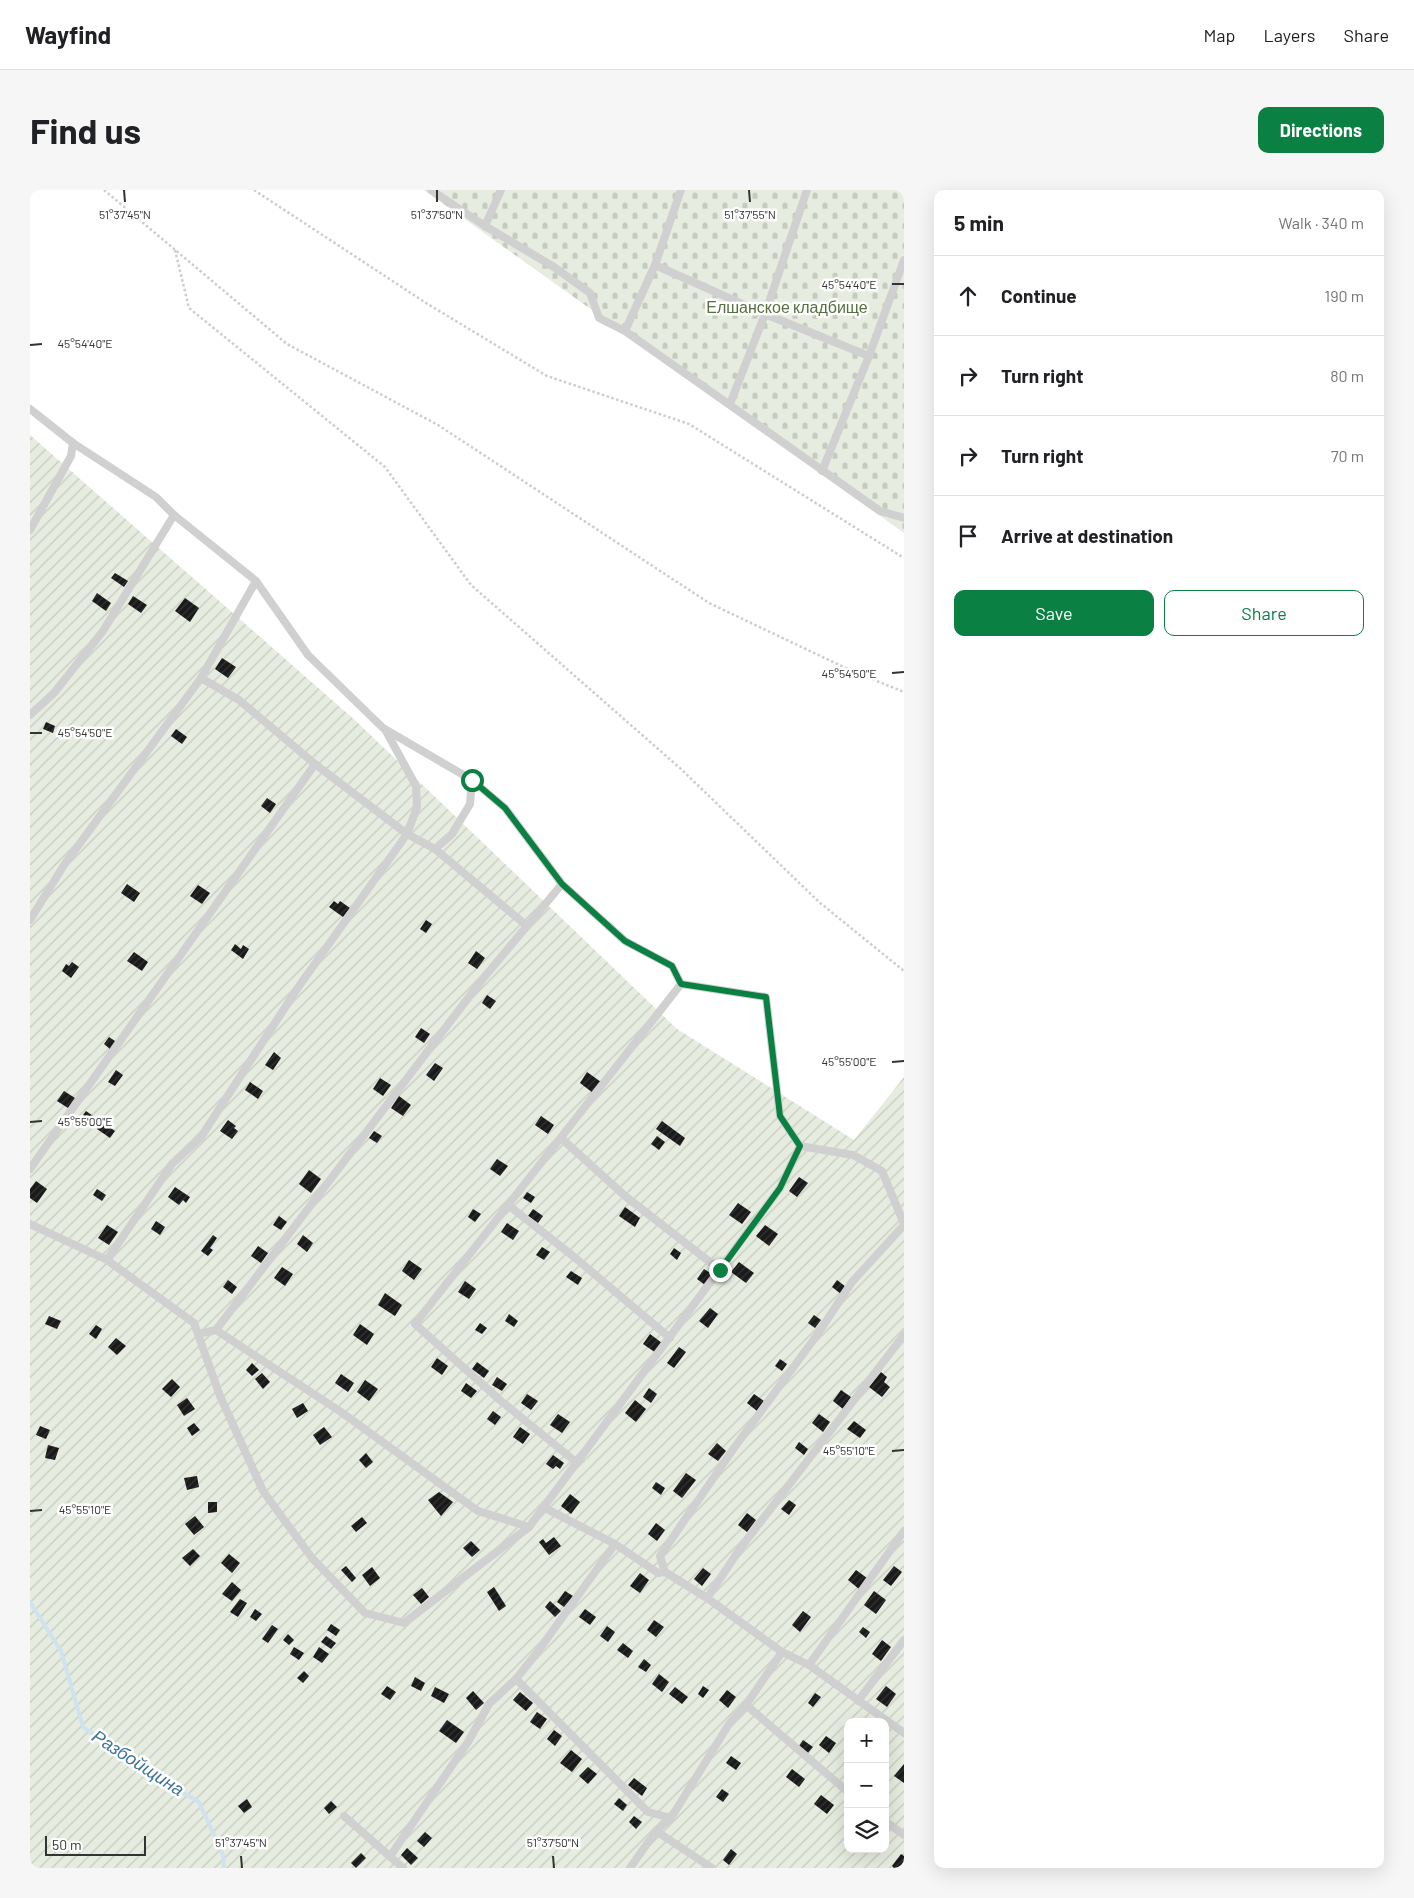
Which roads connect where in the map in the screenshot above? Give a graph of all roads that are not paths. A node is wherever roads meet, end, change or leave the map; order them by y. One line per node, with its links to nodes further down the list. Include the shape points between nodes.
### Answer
1 (431, 190): 5 (lane)
2 (501, 190): 5 (lane)
3 (681, 190): 7 (lane)
4 (807, 190): 8 (lane)
5 (485, 226): 9 (lane, via 554,267 590,294 599,318)
6 (904, 260): 10 (lane)
7 (655, 265): 8 (lane); 9 (lane)
8 (765, 314): 10 (lane); 11 (lane)
9 (625, 331): 11 (lane)
10 (869, 356): 14 (lane)
11 (730, 404): 14 (lane)
12 (30, 409): 13 (lane)
13 (73, 443): 15 (lane, via 156,497); 17 (lane, via 71,456)
14 (822, 471): 16 (lane, via 880,511)
15 (174, 515): 18 (lane); 20 (lane, via 104,632 54,693)
16 (904, 518)
17 (30, 530)
18 (256, 581): 19 (lane); 21 (lane, via 308,655)
19 (201, 678): 22 (lane, via 239,700); 27 (lane, via 64,865)
20 (30, 715)
21 (385, 729): 23 (lane); 24 (lane, via 416,786 417,806)
22 (315, 764): 24 (lane); 32 (lane)
23 (472, 780): 25 (lane, via 470,804 452,834); 26 (lane, via 505,808)
24 (407, 834): 25 (lane); 36 (lane, via 297,989 201,1137 172,1164)
25 (435, 849): 28 (lane)
26 (562, 884): 28 (lane); 29 (lane, via 625,941 672,966)
27 (30, 920)
28 (527, 926): 38 (lane, via 481,981)
29 (681, 984): 30 (lane); 31 (lane, via 766,997 780,1116)
30 (561, 1138): 33 (lane); 37 (lane, via 624,1196)
31 (800, 1146): 35 (lane, via 853,1155 882,1172); 37 (lane, via 780,1188)
32 (30, 1169)
33 (508, 1206): 41 (lane); 42 (lane, via 416,1324 501,1401)
34 (30, 1224): 36 (lane)
35 (904, 1224): 47 (lane, via 852,1282 660,1556)
36 (107, 1260): 39 (lane, via 194,1323)
37 (720, 1270): 41 (lane)
38 (216, 1330): 39 (lane); 44 (lane, via 341,1412 478,1512)
39 (198, 1334): 44 (lane, via 220,1396 263,1491 312,1558 365,1613 404,1623)
40 (904, 1335): 48 (lane, via 742,1546)
41 (670, 1338): 42 (lane)
42 (576, 1462): 43 (lane)
43 (543, 1507): 44 (lane); 46 (lane)
44 (528, 1527)
45 (904, 1531): 51 (lane)
46 (615, 1544): 47 (lane, via 658,1573); 52 (lane)
47 (666, 1572): 48 (lane)
48 (707, 1598): 50 (lane)
49 (904, 1640): 53 (lane)
50 (782, 1652): 51 (lane); 54 (lane)
51 (809, 1664): 53 (lane)
52 (516, 1679): 58 (lane, via 648,1812); 62 (lane, via 489,1704 468,1742)
53 (858, 1700): 55 (lane)
54 (746, 1705): 56 (lane); 58 (lane, via 729,1724)
55 (904, 1733)
56 (844, 1789)
57 (344, 1816): 62 (lane)
58 (671, 1818): 60 (lane)
59 (889, 1825): 61 (lane)
60 (656, 1831): 64 (lane); 65 (lane)
61 (904, 1835)
62 (390, 1855): 63 (lane)
63 (403, 1868)
64 (630, 1868)
65 (712, 1868)

